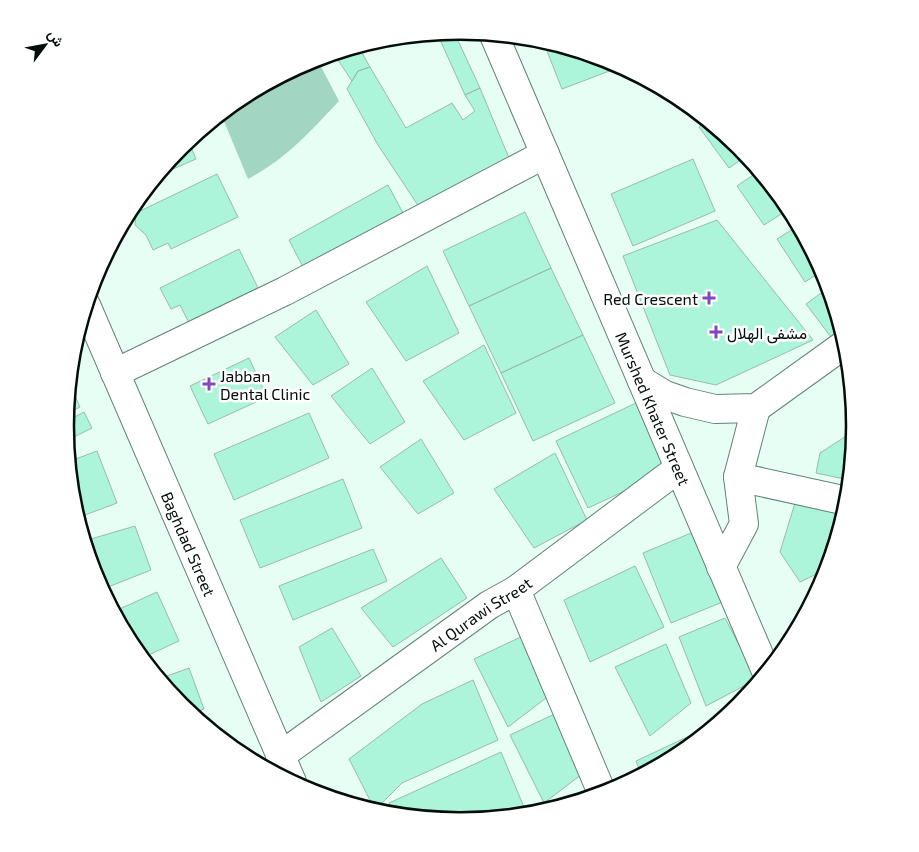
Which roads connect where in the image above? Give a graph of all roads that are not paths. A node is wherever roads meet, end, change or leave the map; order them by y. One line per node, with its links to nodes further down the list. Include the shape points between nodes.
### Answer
1 (497, 42): 2 (main road, Murshed Khater Street)
2 (545, 154): 5 (main road, via 285,292); 6 (main road, Murshed Khater Street)
3 (90, 315): 5 (main road, Baghdad Street)
4 (838, 349): 7 (main road)
5 (115, 373): 14 (main road, Baghdad Street)
6 (642, 381): 7 (main road, via 684,402 715,409); 8 (main road, Murshed Khater Street)
7 (756, 408): 9 (main road)
8 (679, 468): 11 (main road, Murshed Khater Street); 12 (main road, Al Qurawi Street)
9 (738, 477): 10 (main road); 11 (main road, via 744,524)
10 (838, 498)
11 (721, 566): 13 (main road, Murshed Khater Street)
12 (516, 590): 14 (main road, Al Qurawi Street, via 489,605); 16 (main road)
13 (763, 665)
14 (280, 756): 15 (main road, Baghdad Street)
15 (287, 771)
16 (599, 786)

